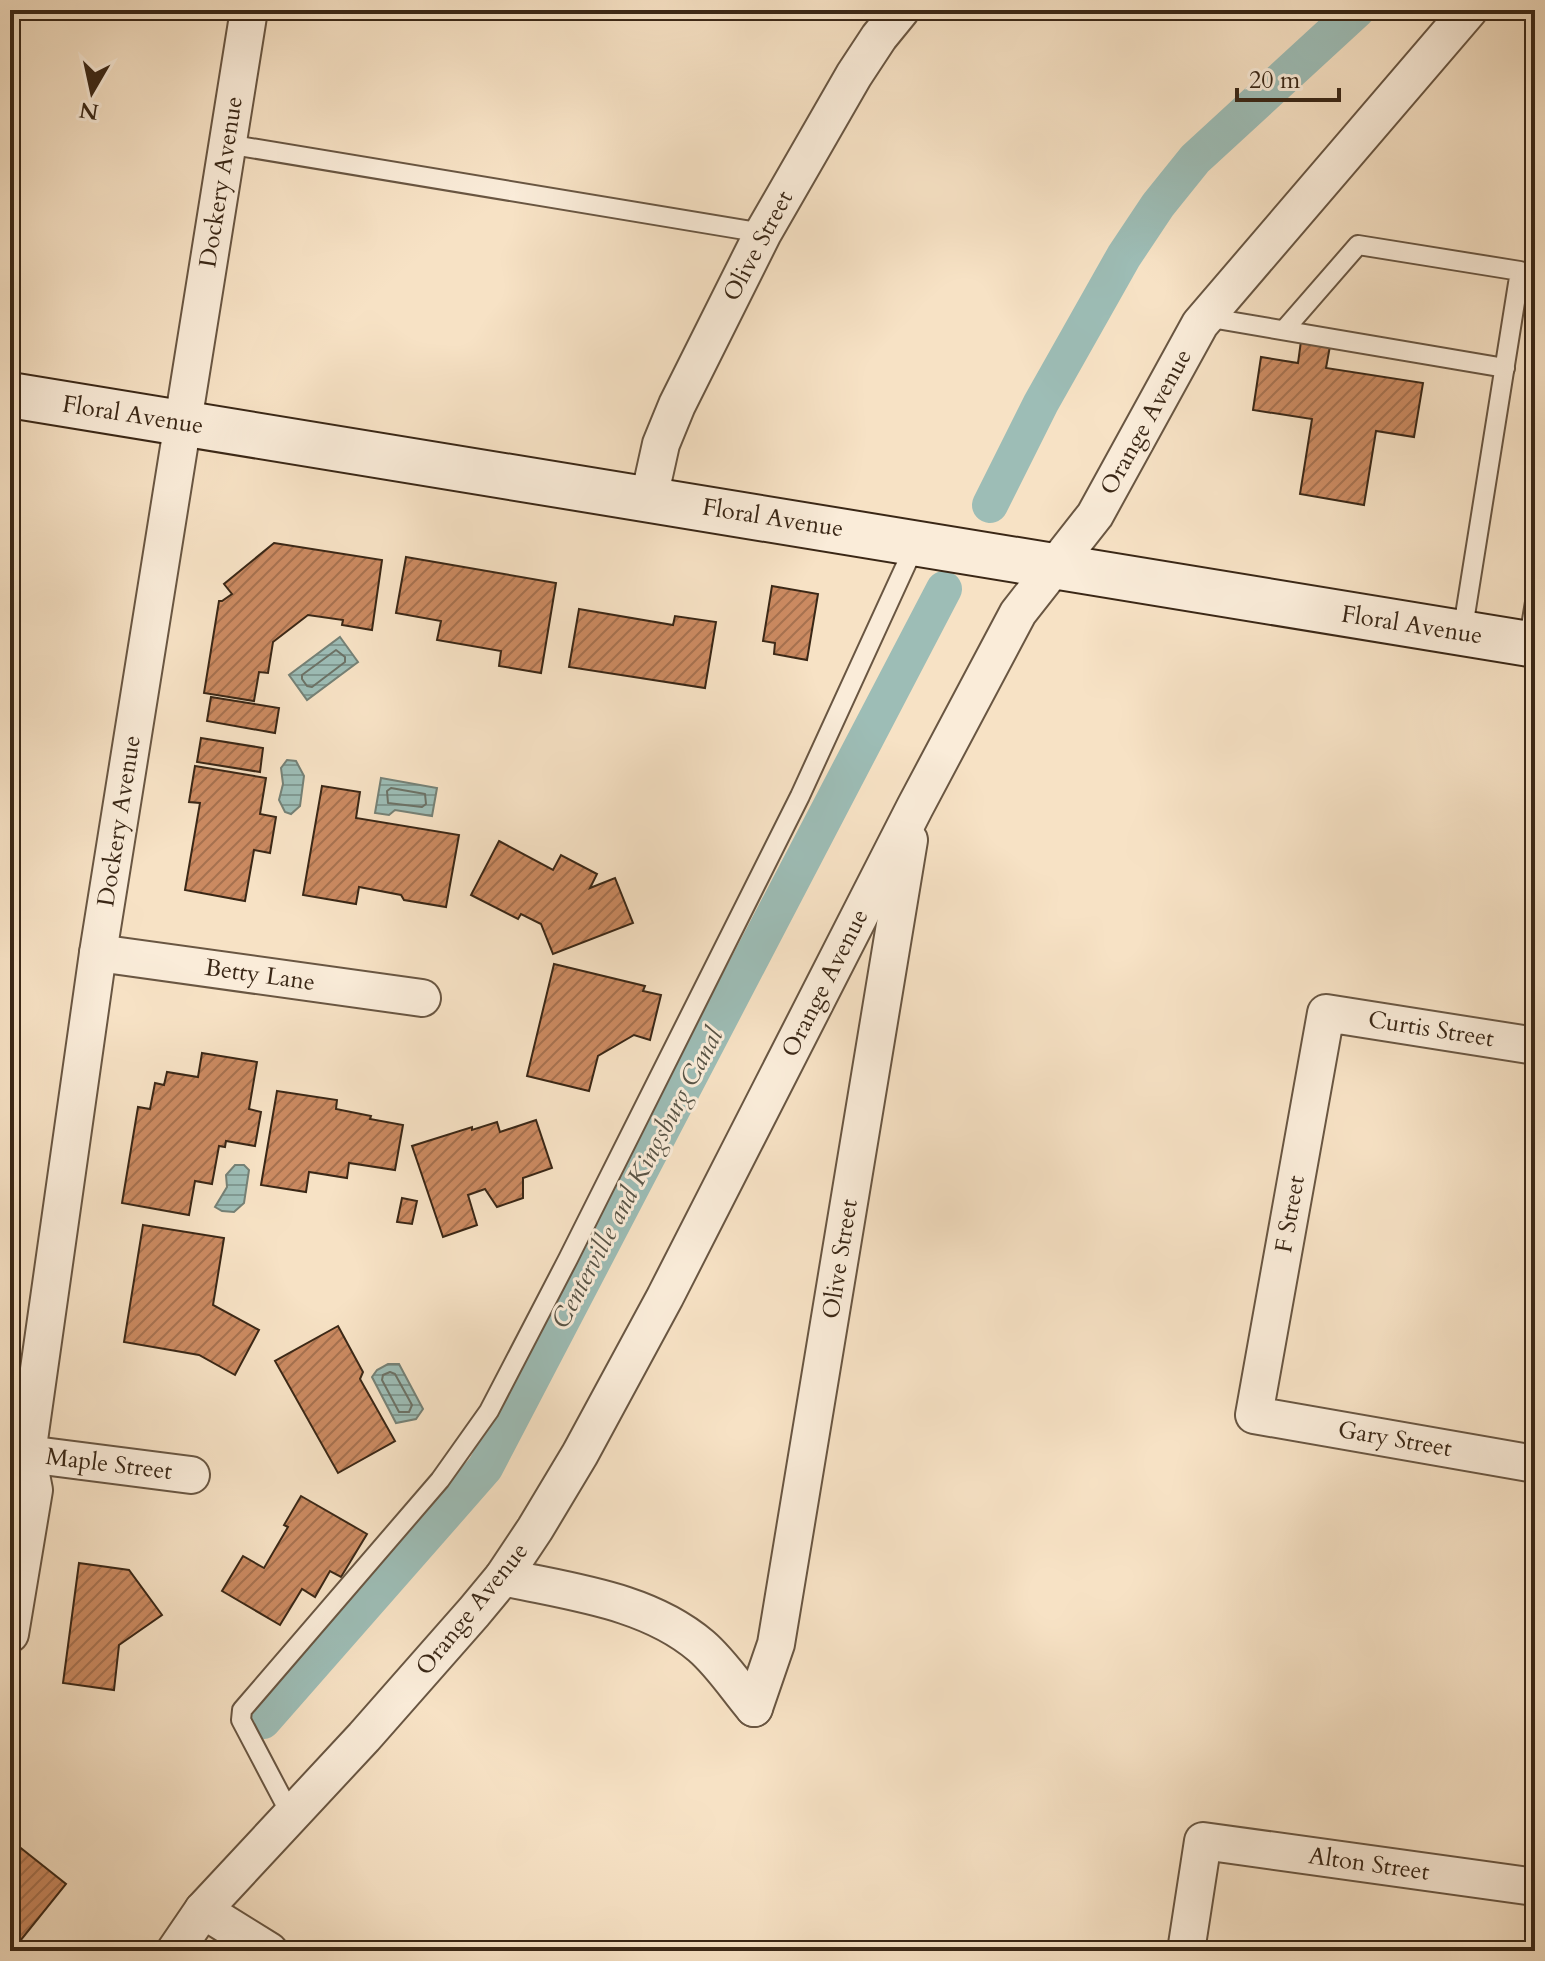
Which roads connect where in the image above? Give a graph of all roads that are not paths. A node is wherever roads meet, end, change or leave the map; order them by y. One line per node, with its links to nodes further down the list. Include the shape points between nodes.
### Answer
1 (249, 10): 4 (street, Dockery Avenue)
2 (901, 10): 5 (street, Olive Street, via 854,75)
3 (1469, 10): 6 (street, Orange Avenue)
4 (227, 144): 5 (lane); 10 (street, Dockery Avenue)
5 (763, 233): 11 (street, Olive Street, via 677,405 661,444)
6 (1205, 317): 7 (lane); 13 (street, Orange Avenue, via 1095,515)
7 (1284, 330): 8 (lane); 8 (lane, via 1358,245 1520,271)
8 (1505, 368): 15 (lane)
9 (10, 395): 10 (street, Floral Avenue)
10 (182, 422): 11 (street, Floral Avenue); 17 (street, Dockery Avenue)
11 (649, 498): 12 (street, Floral Avenue)
12 (917, 542): 13 (street, Floral Avenue); 27 (lane, via 800,796 489,1411 440,1480 242,1710 241,1720)
13 (1055, 565): 15 (street, Floral Avenue); 16 (street, Orange Avenue, via 1018,613)
14 (1533, 630): 15 (street, Floral Avenue)
15 (1462, 634)
16 (915, 807): 25 (street, Orange Avenue, via 665,1297 580,1454); 25 (street, Olive Street, via 776,1644 754,1708 702,1647 664,1621 613,1602)
17 (98, 953): 18 (street, Betty Lane); 22 (street, Dockery Avenue)
18 (422, 998)
19 (1326, 1013): 20 (street, Curtis Street); 21 (street, F Street)
20 (1535, 1046)
21 (1254, 1415): 23 (street, Gary Street)
22 (27, 1454): 24 (street, Maple Street); 26 (street, Dockery Avenue, via 34,1490)
23 (1535, 1464)
24 (191, 1475)
25 (503, 1577): 27 (street, Orange Avenue)
26 (10, 1634)
27 (291, 1815): 29 (street, Orange Avenue)
28 (1535, 1887): 32 (street, Alton Street, via 1203,1841)
29 (203, 1910): 30 (street, Orange Avenue); 31 (street)
30 (175, 1951)
31 (269, 1951)
32 (1186, 1951)

